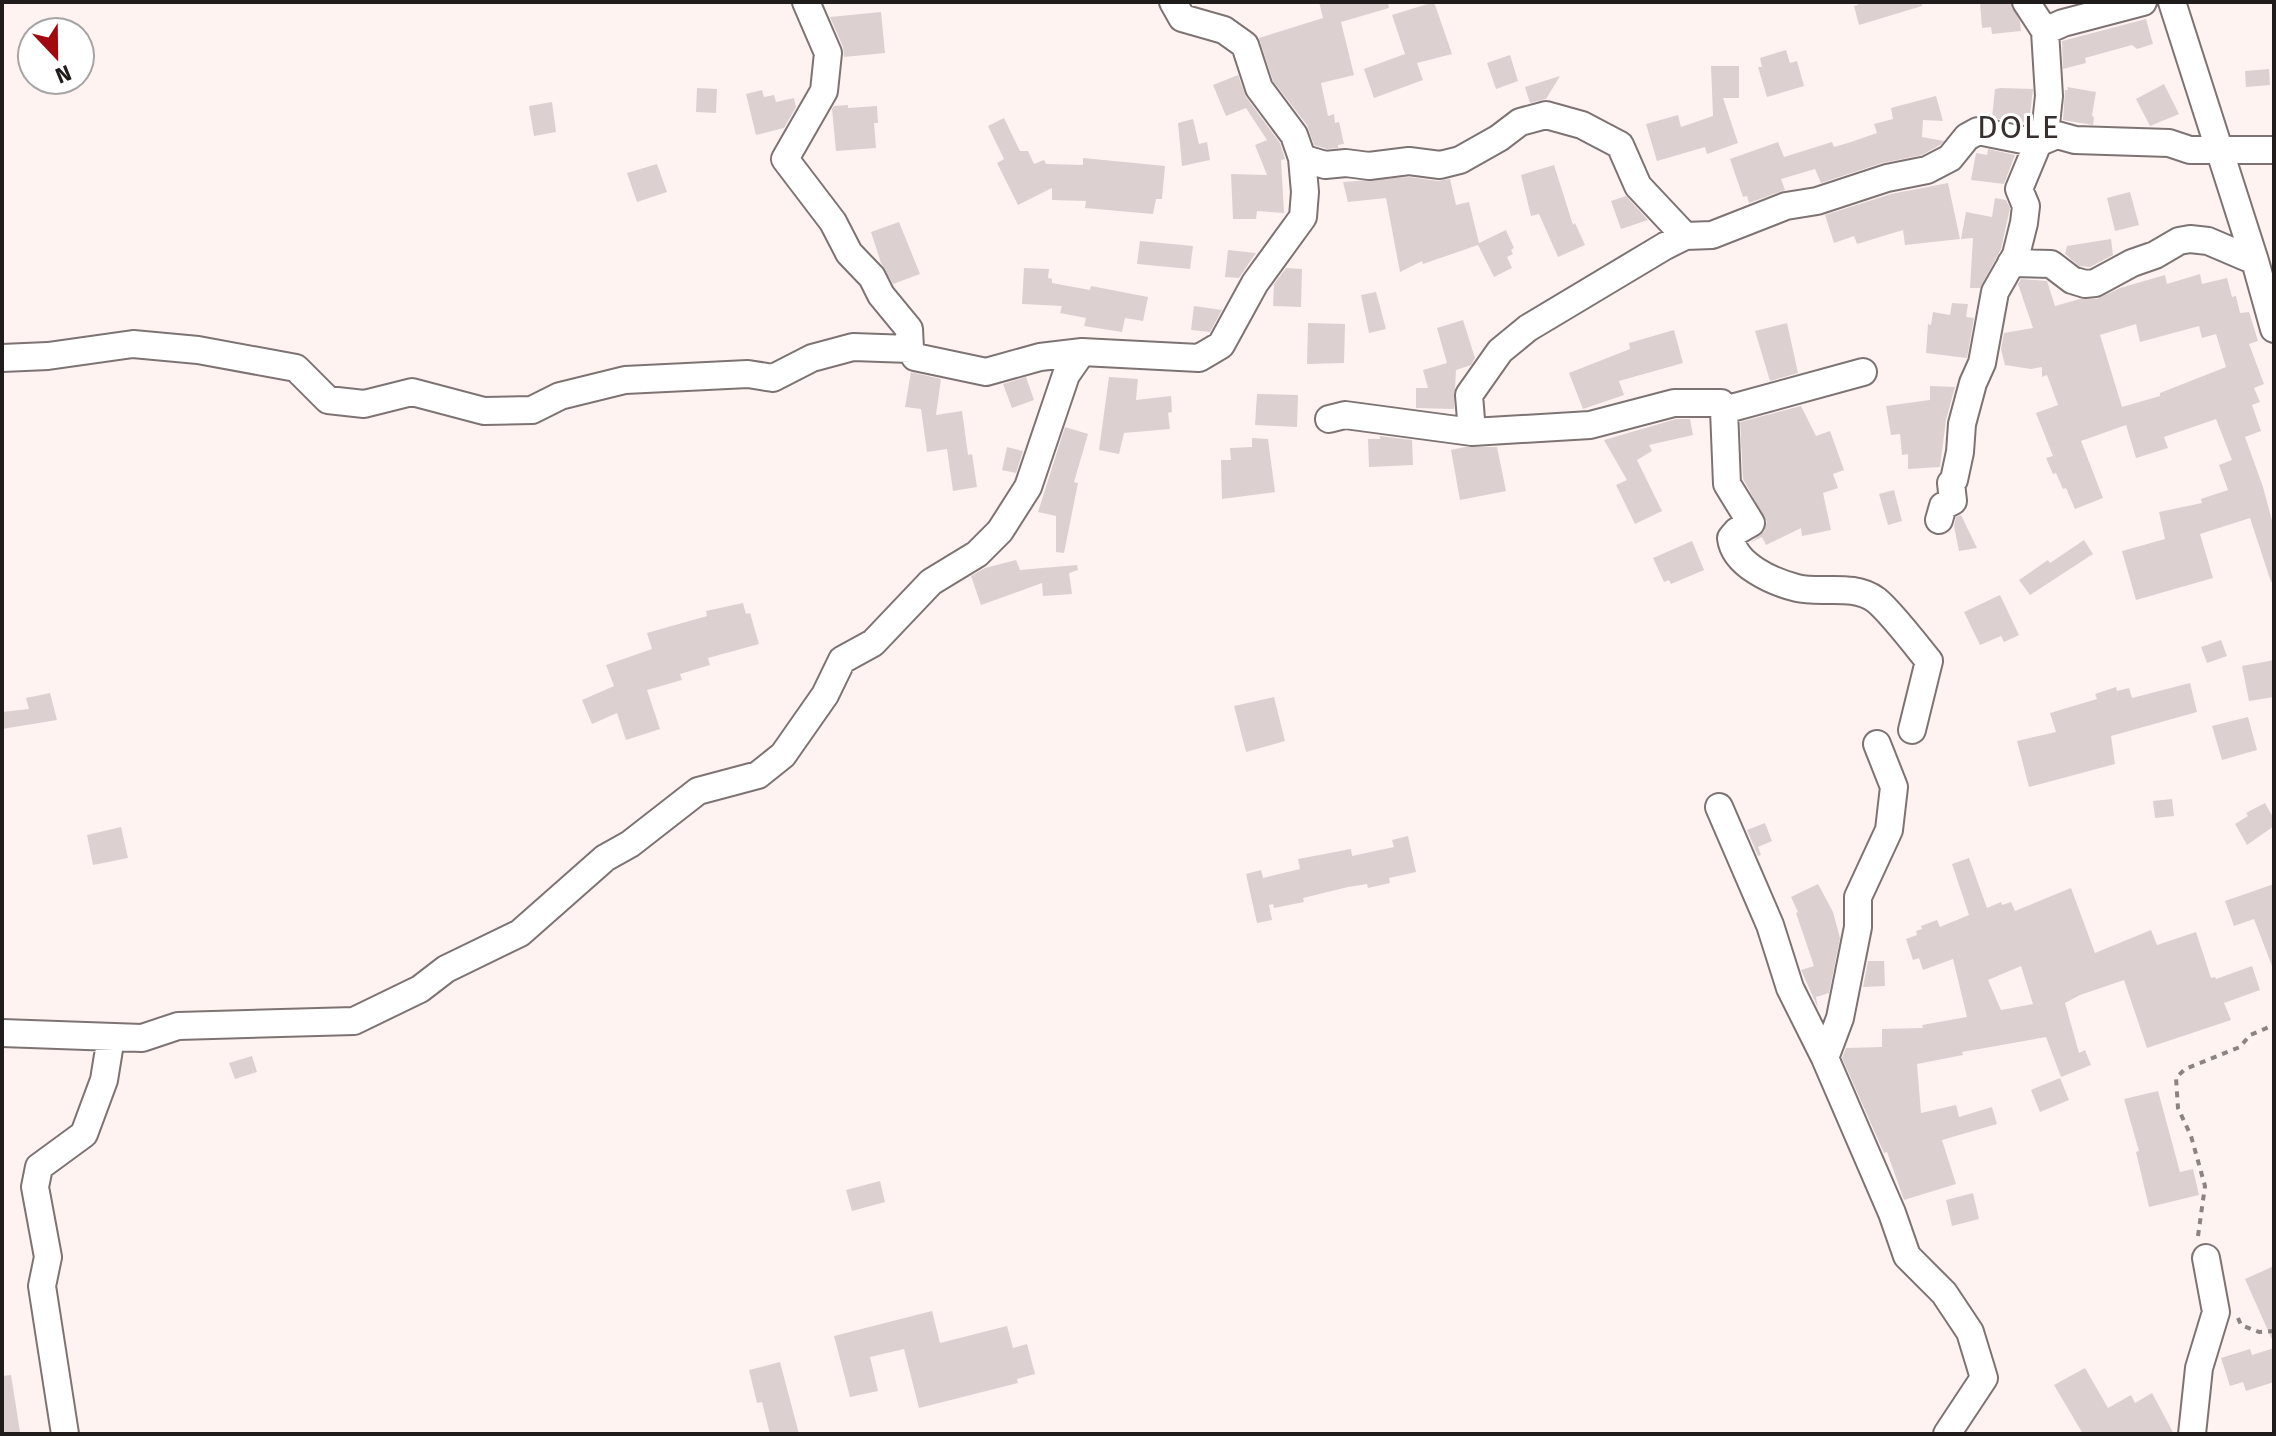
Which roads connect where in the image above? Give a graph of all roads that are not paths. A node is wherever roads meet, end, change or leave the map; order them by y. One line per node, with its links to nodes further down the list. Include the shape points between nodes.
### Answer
1 (806, 2): 15 (street, via 828,53 824,91 785,159 909,329)
2 (1173, 2): 10 (street, via 1182,18 1224,30 1245,45 1259,88 1294,135)
3 (2026, 2): 6 (street)
4 (2143, 2): 6 (street)
5 (2172, 2): 9 (street)
6 (2045, 31): 7 (street, via 2049,96)
7 (2038, 143): 9 (street, via 2057,135); 11 (street, via 1978,131 1950,158 1927,170 1786,206 1712,235); 13 (street, via 2019,189 2026,206)
8 (2274, 150): 9 (street)
9 (2220, 151): 12 (street)
10 (1302, 158): 11 (street, via 1325,165 1440,165 1460,160 1520,122 1546,115 1582,125 1620,145 1638,186); 16 (street, via 1303,217 1255,283 1221,345 1199,358)
11 (1685, 236): 21 (street, via 1528,328 1500,351 1469,395)
12 (2255, 261): 13 (street, via 2190,239 2095,283 2072,280 2051,264); 14 (street)
13 (2011, 263): 22 (street, via 1995,292 1982,363 1962,424 1951,483 1953,501 1943,506)
14 (2274, 329)
15 (910, 349): 16 (street, via 915,357 986,372); 17 (street, via 853,347 812,358 773,378 748,374 625,380 560,396 532,410 484,411 412,392 364,404 328,400 296,368 198,350 133,344)
16 (1082, 352): 27 (street, via 1066,375 1028,487 1000,531 977,554 931,582 873,643 842,660 825,695 783,755 758,775 698,791 605,858 520,933 354,1021 178,1026 142,1038)
17 (2, 358)
18 (1863, 372): 19 (street)
19 (1724, 410): 21 (street, via 1721,403 1674,403 1590,425); 23 (street, via 1727,484 1751,523 1731,538 1732,548 1749,568 1797,588 1847,590 1875,599 1929,661)
20 (1329, 419): 21 (street, via 1345,415)
21 (1472, 432)
22 (1939, 520)
23 (1912, 730)
24 (1877, 744): 28 (street, via 1894,787 1889,830 1858,897 1858,927 1840,1018)
25 (1719, 807): 28 (street, via 1770,925 1790,988)
26 (2, 1033): 27 (street)
27 (111, 1037): 30 (street, via 104,1080 84,1134 39,1167 35,1187 48,1257 42,1286)
28 (1825, 1058): 31 (street, via 1907,1256 1944,1293 1970,1332 1984,1378)
29 (2206, 1258): 32 (street, via 2216,1312 2199,1368)
30 (65, 1434)
31 (1947, 1434)
32 (2192, 1434)

